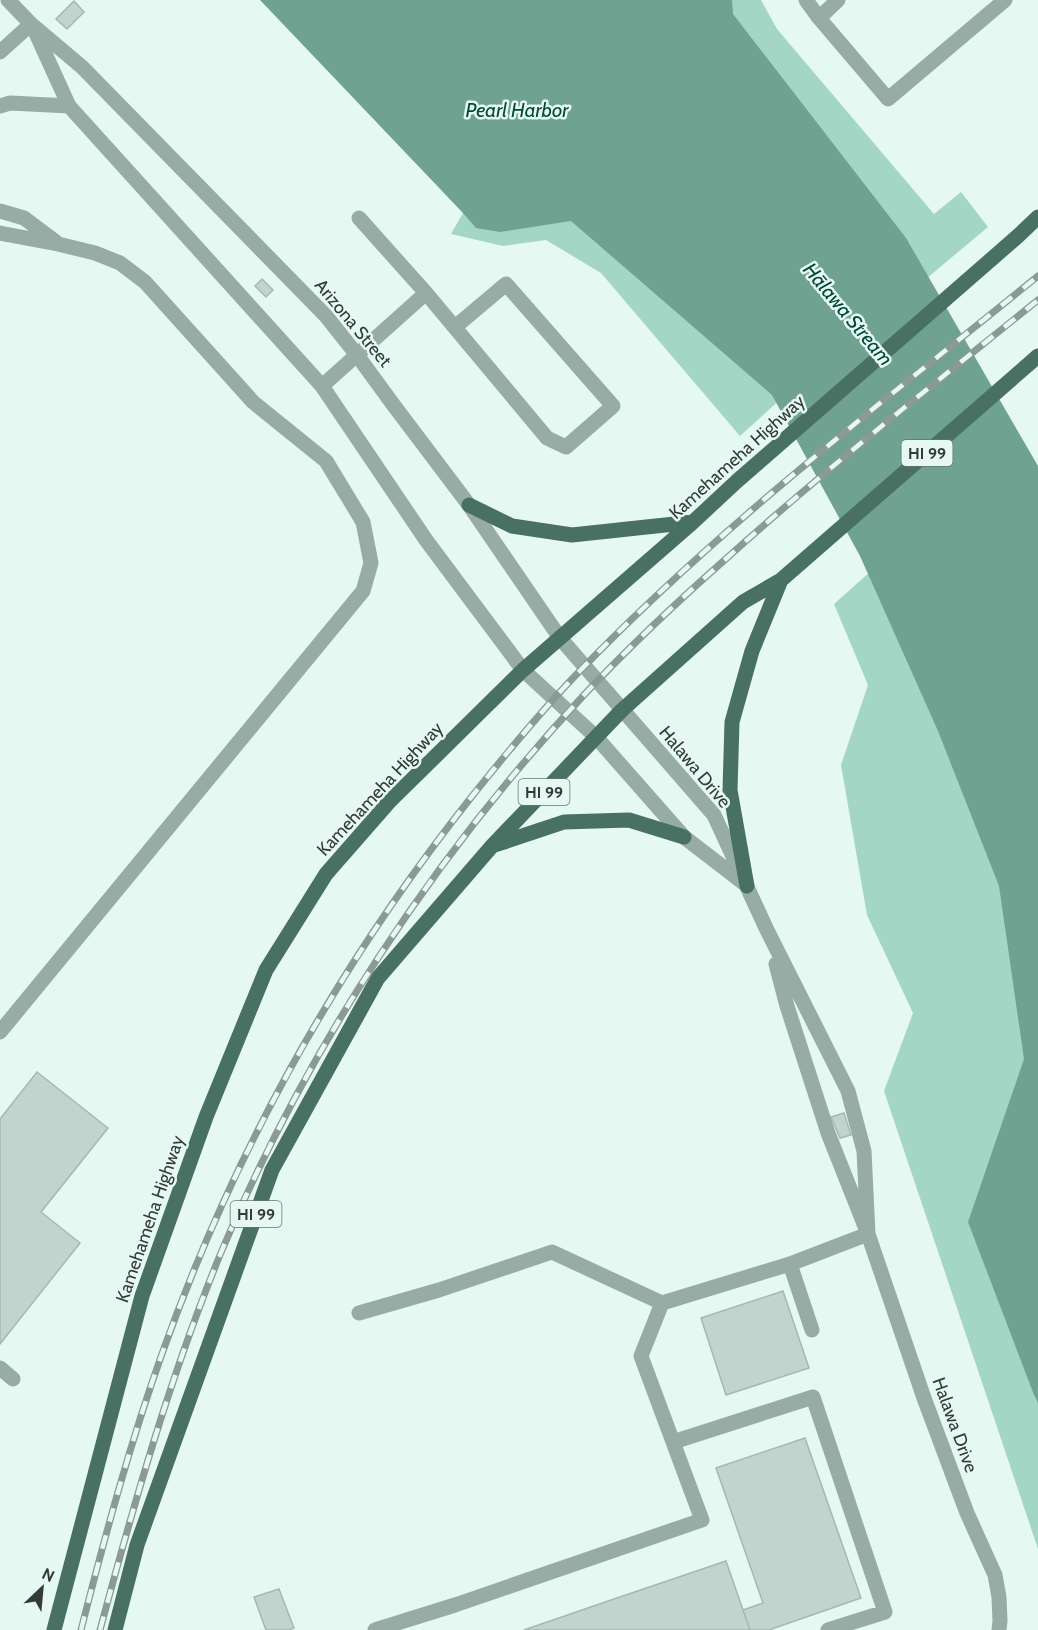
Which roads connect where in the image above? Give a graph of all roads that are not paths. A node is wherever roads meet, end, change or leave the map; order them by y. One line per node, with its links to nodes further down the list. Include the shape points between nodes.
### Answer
1 (8, 0): 6 (street, Arizona Street)
2 (806, 0): 5 (street)
3 (838, 0): 5 (street)
4 (1005, 0): 5 (street, via 888,99)
5 (819, 18)
6 (31, 24): 7 (street); 9 (street); 17 (street, Arizona Street, via 82,67 326,316)
7 (0, 52)
8 (0, 106): 9 (street)
9 (69, 106): 19 (street)
10 (0, 210): 14 (street, via 24,218)
11 (1038, 217): 21 (main road, Kamehameha Highway)
12 (359, 219): 15 (street)
13 (0, 233): 14 (street)
14 (58, 244): 31 (street, via 120,263 145,282 254,402 326,461 363,522 371,563 363,591)
15 (426, 293): 16 (street); 17 (street)
16 (455, 327): 16 (street, via 547,438 566,447 613,406 506,284)
17 (357, 355): 19 (street); 20 (street, Arizona Street)
18 (1038, 356): 22 (main road, HI 99)
19 (322, 386): 24 (street, via 426,540)
20 (469, 505): 21 (main road, via 512,526 572,535); 23 (street, Arizona Street)
21 (693, 522): 23 (main road, Kamehameha Highway)
22 (781, 580): 25 (main road, HI 99, via 743,602); 29 (main road, via 752,651 732,722 730,790)
23 (560, 638): 24 (main road, Kamehameha Highway); 25 (street, Arizona Street)
24 (523, 670): 26 (street); 40 (main road, Kamehameha Highway, via 389,802 326,874 266,970 206,1117 142,1296)
25 (622, 711): 26 (main road, HI 99); 29 (street, Halawa Drive, via 714,815)
26 (596, 737): 27 (street, Halawa Drive); 28 (main road, HI 99)
27 (684, 837): 28 (main road, via 629,820 564,822); 29 (street, Halawa Drive)
28 (492, 846): 41 (main road, HI 99, via 378,978 272,1170 137,1545)
29 (747, 886): 30 (street, Halawa Drive)
30 (766, 928): 32 (street, Halawa Drive, via 828,1133); 32 (street, Halawa Drive, via 848,1091 864,1151)
31 (0, 1032)
32 (868, 1234): 33 (street); 44 (street, Halawa Drive, via 967,1513 995,1575)
33 (790, 1264): 34 (street); 36 (street)
34 (662, 1303): 35 (street, via 552,1252); 39 (street, via 641,1356)
35 (359, 1313)
36 (812, 1330)
37 (0, 1368): 38 (street)
38 (13, 1379)
39 (673, 1442): 42 (street, via 702,1520); 43 (street, via 813,1397 885,1612)
40 (54, 1630)
41 (115, 1630)
42 (375, 1630)
43 (828, 1630)
44 (999, 1630)

